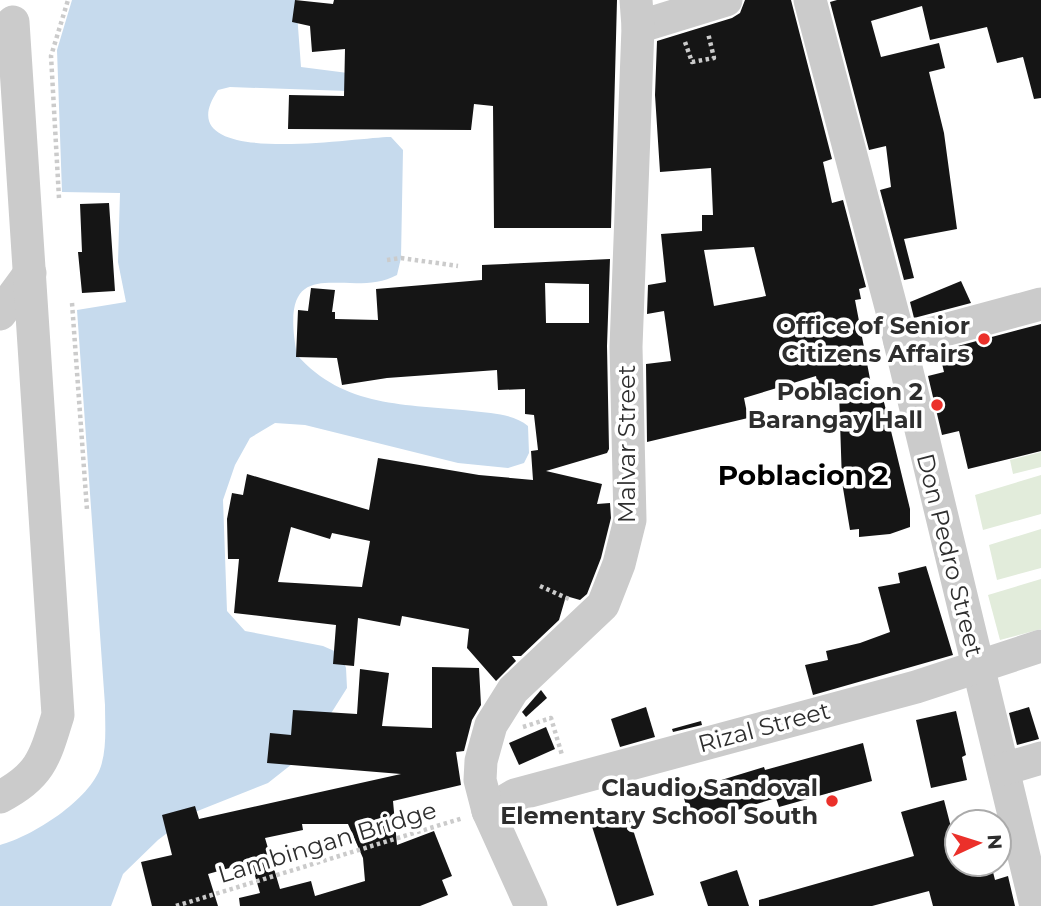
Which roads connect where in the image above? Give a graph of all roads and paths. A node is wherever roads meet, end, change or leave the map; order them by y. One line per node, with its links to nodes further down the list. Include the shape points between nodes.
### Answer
1 (68, 0): 6 (path, via 51,56)
2 (726, 0): 4 (street)
3 (810, 0): 13 (street, Don Pedro Street)
4 (637, 13): 22 (street, Malvar Street, via 626,333 630,520 603,605 513,690 500,708 481,761 480,780)
5 (12, 19): 9 (street)
6 (59, 198)
7 (387, 260): 8 (path)
8 (458, 266)
9 (30, 273): 12 (street); 21 (street, via 58,715 46,753 25,784)
10 (72, 303): 14 (path)
11 (1041, 304): 13 (street)
12 (0, 314)
13 (900, 342): 16 (street, Don Pedro Street)
14 (86, 510)
15 (1041, 646): 16 (street, Rizal Street)
16 (977, 666): 19 (street, Don Pedro Street); 20 (street, Rizal Street, via 915,687)
17 (518, 728): 20 (path, via 551,718)
18 (1041, 758): 19 (street)
19 (1004, 769): 25 (street, Don Pedro Street)
20 (569, 780): 22 (street, Rizal Street, via 515,795)
21 (0, 797)
22 (488, 811): 23 (path, Lambingan Bridge); 24 (street, Malvar Street)
23 (176, 906)
24 (531, 906)
25 (1036, 906)

